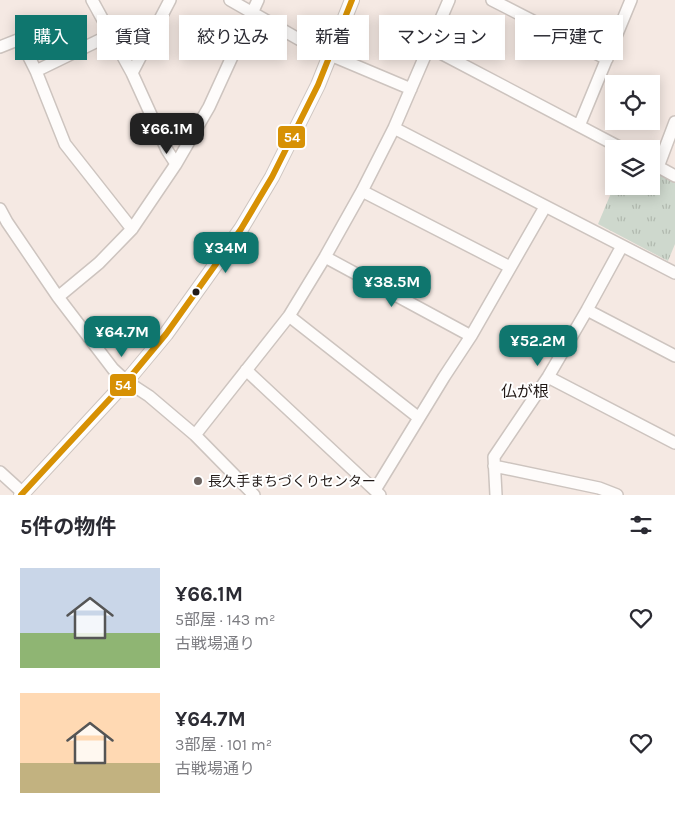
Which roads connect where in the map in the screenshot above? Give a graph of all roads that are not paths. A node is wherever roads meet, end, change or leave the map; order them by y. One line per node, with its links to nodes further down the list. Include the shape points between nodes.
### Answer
1 (92, 0): 10 (street)
2 (170, 0): 25 (street)
3 (230, 0): 9 (street)
4 (258, 0): 9 (street)
5 (352, 0): 11 (street)
6 (448, 0): 12 (street)
7 (492, 0): 13 (street)
8 (631, 0): 14 (street)
9 (253, 13): 15 (street); 32 (street, via 209,107)
10 (101, 15)
11 (346, 15)
12 (442, 15)
13 (521, 15)
14 (623, 20)
15 (297, 38)
16 (97, 41): 24 (street)
17 (0, 47): 24 (street, via 20,39)
18 (125, 60): 25 (street)
19 (328, 60): 51 (street, via 272,177 241,229 166,334)
20 (342, 60): 26 (street)
21 (423, 60): 26 (street)
22 (454, 60): 28 (street)
23 (607, 60): 28 (street)
24 (36, 71): 39 (street, via 65,144)
25 (132, 73): 32 (street)
26 (411, 89): 29 (street)
27 (675, 122): 31 (street)
28 (579, 126): 30 (street)
29 (394, 128): 35 (street); 36 (street)
30 (606, 140)
31 (660, 153)
32 (176, 164): 39 (street)
33 (660, 168): 34 (street)
34 (675, 176)
35 (362, 191): 41 (street); 42 (street)
36 (545, 207): 40 (street); 42 (street)
37 (0, 209): 38 (street)
38 (4, 226): 44 (street)
39 (132, 230): 44 (street)
40 (622, 246): 43 (street); 45 (street)
41 (324, 257): 46 (street); 47 (street)
42 (510, 267): 47 (street)
43 (675, 273)
44 (58, 297): 51 (street)
45 (588, 310): 48 (street); 50 (street)
46 (289, 316): 49 (street); 52 (street)
47 (471, 336): 52 (street)
48 (675, 356)
49 (246, 370): 53 (street); 57 (street)
50 (548, 377): 54 (street); 55 (street, via 500,446 494,457)
51 (126, 381): 53 (street); 58 (street)
52 (419, 418): 57 (street)
53 (195, 435): 59 (street)
54 (675, 442)
55 (494, 466): 60 (street); 61 (street, via 599,488)
56 (0, 472): 58 (street)
57 (378, 492)
58 (22, 494)
59 (254, 495)
60 (496, 495)
61 (617, 495)

